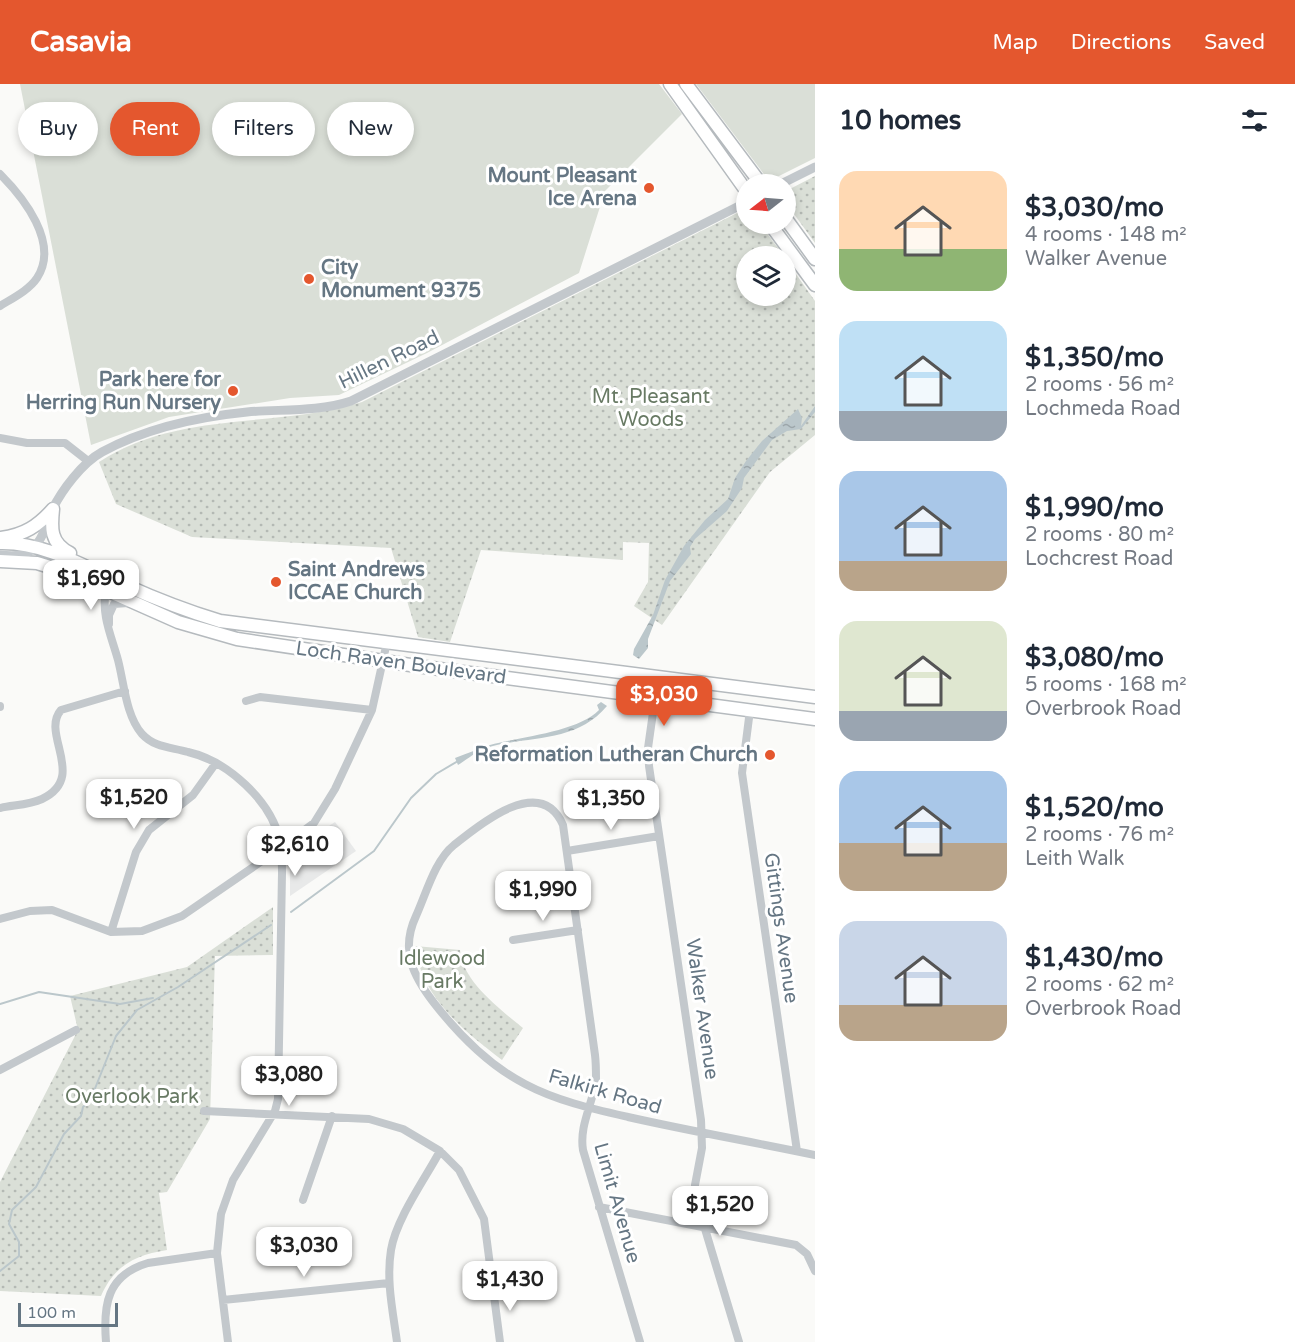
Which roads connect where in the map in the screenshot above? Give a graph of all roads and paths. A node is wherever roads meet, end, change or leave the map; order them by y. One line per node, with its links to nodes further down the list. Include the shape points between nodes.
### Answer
1 (670, 84): 7 (main road)
2 (686, 84): 5 (main road)
3 (815, 167): 6 (street)
4 (0, 174): 13 (street, via 35,221 44,255 41,271 32,284)
5 (754, 174)
6 (796, 176)
7 (736, 177)
8 (736, 208): 15 (street, Hillen Road, via 351,401 185,422 135,437)
9 (796, 233): 11 (main road)
10 (777, 234): 12 (main road)
11 (815, 259)
12 (815, 285)
13 (0, 306)
14 (0, 438): 15 (street, via 65,443)
15 (88, 461): 16 (street, Hillen Road)
16 (53, 508): 17 (main road, via 28,531); 19 (street, Hillen Road); 22 (main road, via 51,529 55,542 91,563)
17 (0, 538)
18 (0, 543): 19 (main road, Loch Raven Boulevard)
19 (33, 547): 20 (street, via 20,556); 22 (main road, Loch Raven Boulevard, via 55,553)
20 (0, 555)
21 (0, 561): 22 (main road, Loch Raven Boulevard, via 45,565)
22 (107, 583): 23 (main road, Loch Raven Boulevard); 24 (street, via 103,615); 25 (main road, Loch Raven Boulevard, via 170,613 184,610 220,621)
23 (138, 605): 24 (street, via 114,604); 27 (main road, Loch Raven Boulevard, via 178,622 237,639)
24 (109, 628): 30 (street)
25 (336, 636): 26 (main road, Loch Raven Boulevard); 27 (main road, via 332,646)
26 (387, 642): 28 (street); 29 (main road, Loch Raven Boulevard)
27 (337, 654): 28 (main road, Loch Raven Boulevard)
28 (384, 661): 32 (main road, Loch Raven Boulevard); 34 (street)
29 (658, 677): 31 (main road, Loch Raven Boulevard); 32 (street, Walker Avenue)
30 (125, 691): 37 (street, via 136,725 148,740); 39 (street, via 61,710 55,724 64,765 58,784 42,799)
31 (815, 697)
32 (655, 698): 35 (main road, Loch Raven Boulevard); 40 (street, Walker Avenue, via 648,758)
33 (246, 701): 34 (street, via 260,697)
34 (372, 710): 41 (street, via 314,823)
35 (750, 710): 36 (main road, Loch Raven Boulevard); 55 (street, Gittings Avenue, via 742,773)
36 (815, 719)
37 (216, 764): 41 (street, via 250,790 276,829); 45 (street, via 193,795 149,830 136,852)
38 (534, 801): 42 (street, Limit Avenue, via 549,807 560,818); 49 (street, Falkirk Road, via 494,817 451,847 413,922 408,952 420,985 480,1053 524,1084)
39 (0, 808)
40 (659, 836): 42 (street); 53 (street, Walker Avenue)
41 (280, 848): 45 (street, via 174,920 141,932); 51 (street, via 278,1088)
42 (567, 851): 44 (street, Limit Avenue)
43 (0, 920): 45 (street, via 30,911 52,910)
44 (578, 930): 46 (street); 49 (street, Limit Avenue, via 595,1055 596,1080)
45 (111, 932)
46 (513, 940)
47 (76, 1030): 48 (street)
48 (0, 1070)
49 (589, 1108): 53 (street, Falkirk Road); 58 (street, Limit Avenue, via 582,1143)
50 (204, 1111): 51 (street)
51 (270, 1116): 52 (street); 60 (street, via 225,1199)
52 (332, 1116): 54 (street, via 386,1123); 57 (street)
53 (702, 1134): 55 (street, Falkirk Road); 59 (street, Walker Avenue, via 695,1185)
54 (440, 1151): 62 (street, via 394,1238); 67 (street, via 459,1170 484,1219)
55 (797, 1151): 56 (street, Falkirk Road)
56 (815, 1155)
57 (303, 1200)
58 (599, 1207): 59 (street); 68 (street, Limit Avenue)
59 (704, 1225): 61 (street, via 799,1247); 69 (street, Walker Avenue)
60 (218, 1253): 63 (street); 64 (street, via 148,1263 121,1278 106,1302)
61 (815, 1271)
62 (389, 1282): 63 (street); 66 (street)
63 (223, 1299): 65 (street)
64 (106, 1342)
65 (228, 1342)
66 (397, 1342)
67 (500, 1342)
68 (640, 1342)
69 (739, 1342)

